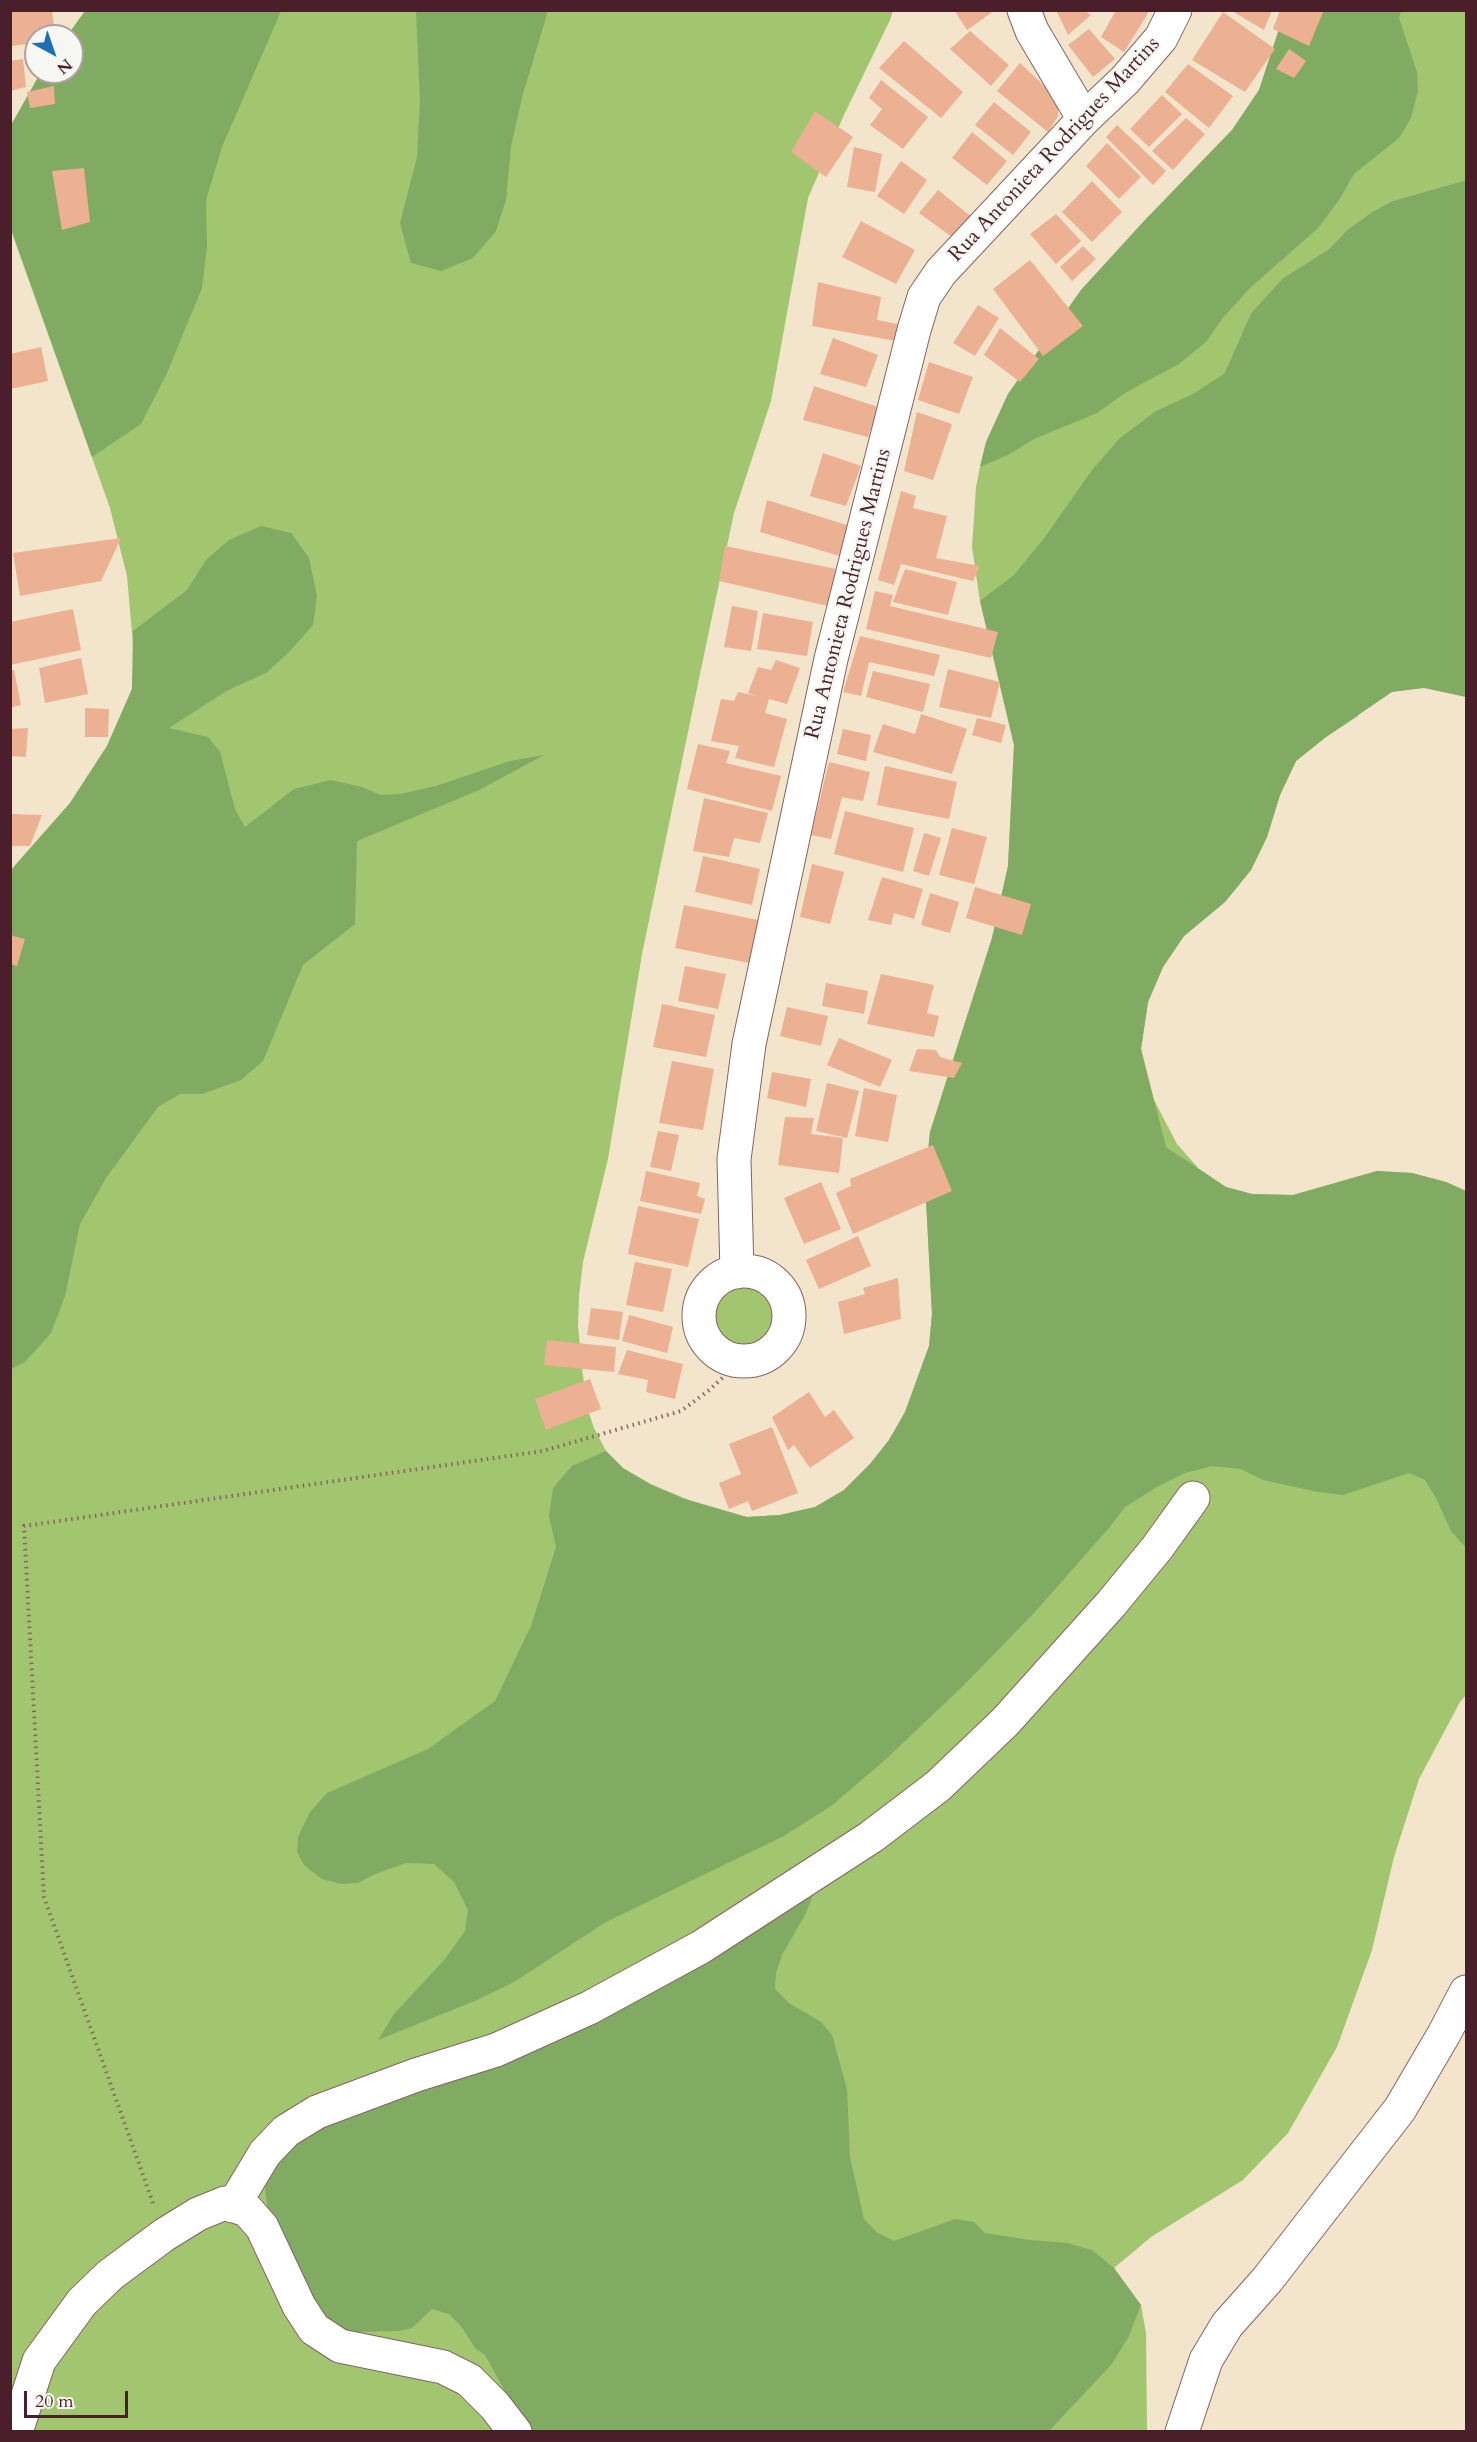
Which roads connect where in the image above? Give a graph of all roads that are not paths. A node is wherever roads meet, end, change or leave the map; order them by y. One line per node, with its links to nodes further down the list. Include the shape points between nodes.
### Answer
1 (1024, 10): 3 (street, via 1032,31)
2 (1175, 10): 3 (street, Rua Antonieta Rodrigues Martins, via 1161,38)
3 (1084, 119): 4 (street, Rua Antonieta Rodrigues Martins, via 941,272 924,297 914,330 831,659 749,1044 734,1159)
4 (737, 1272): 4 (street, via 760,1274 774,1282 784,1294 789,1317 778,1346 762,1357 741,1361 712,1348 699,1318 710,1288 717,1280)
5 (1193, 1498): 7 (street, via 1112,1604 1005,1722 938,1786 871,1837 701,1947 589,2008 496,2050 317,2112 286,2131 265,2153)
6 (1467, 1992): 10 (street, via 1400,2109 1267,2280 1227,2325 1206,2360)
7 (233, 2206): 8 (street, via 225,2203 198,2214 164,2235 110,2275 82,2302 39,2361); 9 (street, via 247,2210 262,2227 314,2330 340,2346 443,2367 469,2380)
8 (16, 2432)
9 (514, 2432)
10 (1182, 2432)

